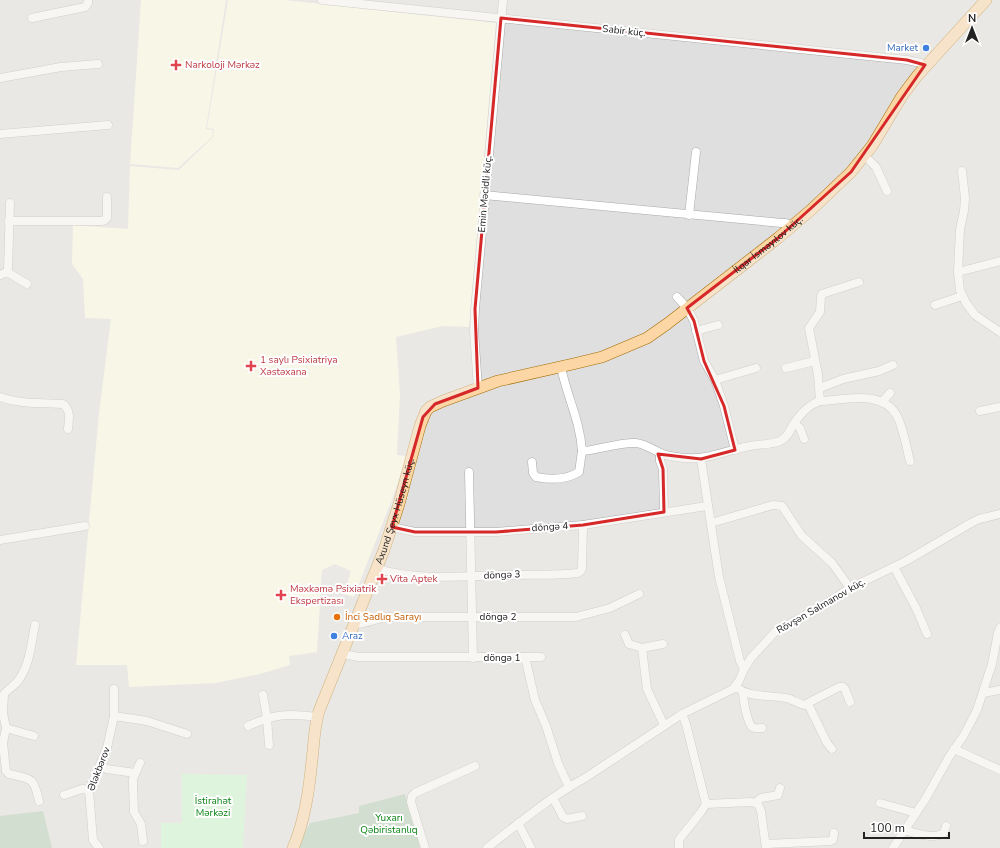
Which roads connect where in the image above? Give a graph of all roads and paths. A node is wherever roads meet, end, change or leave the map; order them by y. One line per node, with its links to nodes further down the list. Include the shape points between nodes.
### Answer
1 (88, 0): 5 (street, via 85,7)
2 (322, 0): 6 (street, Sabir küç.)
3 (503, 0): 6 (street, Emin Məcidli küç.)
4 (986, 0): 8 (main road, İlqar İsmayılov küç.)
5 (32, 18)
6 (501, 18): 8 (street, Sabir küç., via 907,60); 16 (street, Emin Məcidli küç.)
7 (98, 64): 9 (street, via 61,67)
8 (925, 66): 13 (main road, İlqar İsmayılov küç., via 908,87)
9 (0, 78)
10 (108, 125): 11 (street)
11 (0, 134)
12 (696, 152): 19 (street)
13 (865, 156): 15 (street, via 876,167); 21 (main road, İlqar İsmayılov küç.)
14 (962, 171): 23 (street, via 965,206 960,229)
15 (887, 191)
16 (484, 195): 19 (street); 40 (street, Emin Məcidli küç., via 474,330)
17 (107, 197): 20 (street, via 107,218 101,221)
18 (10, 203): 20 (street)
19 (689, 215): 21 (street, via 786,223)
20 (9, 221): 24 (street, via 9,264)
21 (792, 226): 30 (main road, İlqar İsmayılov küç.)
22 (1000, 261): 23 (street)
23 (958, 272): 27 (street)
24 (3, 273): 26 (street)
25 (859, 282): 34 (street, via 822,294 820,312 809,328)
26 (27, 284)
27 (962, 296): 29 (street); 32 (street, via 975,315)
28 (677, 297): 30 (street)
29 (935, 305)
30 (687, 308): 33 (street); 36 (main road, İlqar İsmayılov küç., via 647,338 602,357)
31 (718, 325): 33 (street)
32 (1000, 330)
33 (696, 331): 39 (street, via 704,361)
34 (815, 361): 38 (street); 41 (street)
35 (893, 365): 41 (street)
36 (561, 367): 40 (main road, İlqar İsmayılov küç., via 509,378); 52 (street, via 576,417)
37 (756, 368): 39 (street)
38 (786, 368)
39 (715, 380): 51 (street)
40 (478, 388): 64 (main road, Axund Şeyx Hüseyn küç., via 443,401 426,411)
41 (820, 388): 44 (street)
42 (890, 393): 45 (street)
43 (0, 397): 49 (street, via 12,401 63,404 69,412)
44 (820, 401): 45 (street, via 868,398); 48 (street, via 802,412)
45 (882, 402): 55 (street, via 896,414)
46 (1000, 407): 47 (street)
47 (980, 411)
48 (794, 423): 50 (street, via 800,428); 51 (street, via 781,441)
49 (68, 429)
50 (804, 440)
51 (735, 450): 54 (street)
52 (582, 451): 53 (street, via 634,443); 56 (street, via 579,472 565,478 553,480 536,477)
53 (660, 453): 54 (street, via 680,458); 59 (street)
54 (701, 459): 58 (street)
55 (910, 460)
56 (532, 462)
57 (469, 472): 65 (street)
58 (707, 506): 59 (street, döngə 4); 61 (street)
59 (664, 512): 62 (street, döngə 4)
60 (1000, 514): 67 (street, Rövşən Salmanov küç., via 971,523)
61 (711, 523): 70 (street, via 773,505 782,506 802,536 832,563); 84 (street, via 719,577)
62 (583, 525): 65 (street, döngə 4); 69 (street, döngə 3, via 582,568 578,573)
63 (85, 526): 66 (street)
64 (392, 527): 65 (street, döngə 4, via 415,532); 68 (main road, Axund Şeyx Hüseyn küç.)
65 (470, 532): 69 (street)
66 (0, 540)
67 (894, 567): 70 (street, Rövşən Salmanov küç.); 76 (street)
68 (378, 569): 69 (street, döngə 3, via 411,576); 73 (main road, Axund Şeyx Hüseyn küç.)
69 (471, 576): 72 (street)
70 (850, 588): 84 (street, Rövşən Salmanov küç., via 775,632)
71 (639, 594): 72 (street, döngə 2, via 610,608 576,618)
72 (472, 617): 73 (street, döngə 2, via 388,617 365,624); 83 (street)
73 (354, 624): 80 (main road, Axund Şeyx Hüseyn küç.)
74 (35, 625): 96 (street, via 29,659 16,683 4,694)
75 (1000, 628): 88 (street)
76 (927, 634)
77 (625, 635): 79 (street, via 629,644)
78 (664, 644): 79 (street)
79 (642, 648): 98 (street, via 647,688)
80 (342, 654): 83 (street, döngə 1, via 359,657); 94 (main road, Axund Şeyx Hüseyn küç.)
81 (525, 657): 82 (street); 83 (street, döngə 1); 110 (street, döngə 1, via 535,700 562,775)
82 (541, 657)
83 (473, 658)
84 (744, 669): 86 (street, Rövşən Salmanov küç.)
85 (114, 689): 93 (street, Ələkbərov)
86 (740, 689): 91 (street, via 748,694 785,698); 92 (street); 99 (street, via 749,722 752,727)
87 (1000, 690): 88 (street)
88 (983, 692): 104 (street, via 967,729)
89 (263, 695): 95 (street)
90 (850, 702): 91 (street, via 845,688 839,687)
91 (808, 704): 103 (street)
92 (682, 714): 98 (street); 118 (street)
93 (114, 716): 100 (street, via 147,721); 106 (street, Ələkbərov)
94 (317, 717): 95 (street, via 286,715); 128 (main road, Axund Şeyx Hüseyn küç., via 307,799 300,831)
95 (267, 718): 97 (street); 102 (street)
96 (4, 723): 101 (street); 115 (street, via 6,771 31,780 36,787)
97 (248, 726)
98 (664, 726): 110 (street)
99 (762, 728)
100 (187, 734)
101 (34, 736)
102 (269, 745)
103 (832, 748)
104 (954, 749): 108 (street); 119 (street)
105 (140, 763): 109 (street)
106 (100, 766): 109 (street); 112 (street, Ələkbərov)
107 (475, 766): 129 (street, via 412,796 411,802)
108 (1000, 770)
109 (135, 774): 125 (street, via 134,812 141,824)
110 (569, 787): 114 (street)
111 (780, 788): 116 (street, via 778,795 761,798)
112 (88, 790): 113 (street, via 82,789); 127 (street, Ələkbərov, via 93,840)
113 (64, 795)
114 (553, 798): 120 (street, via 563,818); 121 (street)
115 (39, 801)
116 (756, 802): 118 (street); 126 (street, via 760,806)
117 (880, 803): 119 (street)
118 (706, 804): 132 (street, via 679,840)
119 (916, 813): 123 (street)
120 (582, 816)
121 (518, 824): 130 (street); 131 (street)
122 (946, 826): 123 (street, via 940,836)
123 (904, 830): 133 (street)
124 (834, 833): 126 (street, via 831,841)
125 (143, 840)
126 (766, 846)
127 (99, 848)
128 (293, 848)
129 (425, 848)
130 (487, 848)
131 (532, 848)
132 (679, 848)
133 (893, 848)

